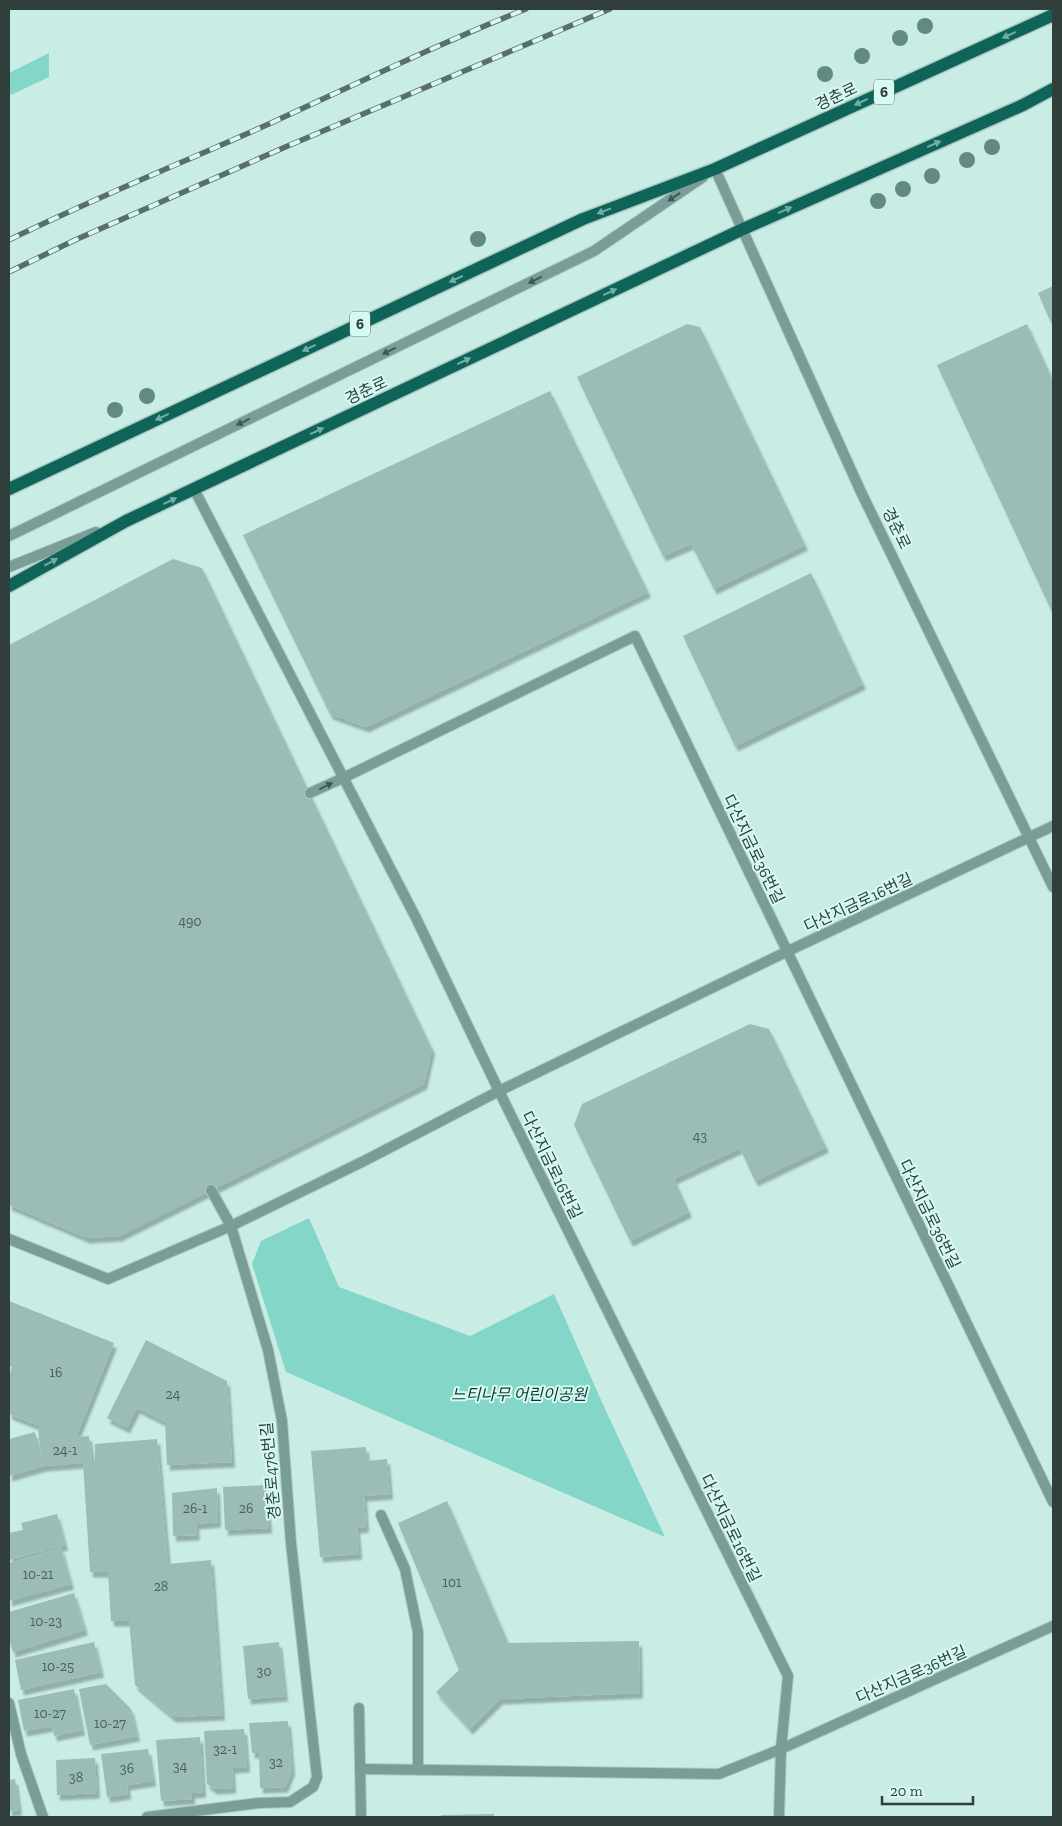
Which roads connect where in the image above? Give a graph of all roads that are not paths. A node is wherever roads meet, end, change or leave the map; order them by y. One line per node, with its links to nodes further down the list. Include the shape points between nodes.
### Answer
1 (1053, 15): 3 (main road, 경춘로 / 6, one-way to 3)
2 (1053, 89): 4 (main road, 경춘로, one-way to 2)
3 (714, 169): 4 (street, 경춘로); 5 (main road, 경춘로 / 6, one-way to 5, via 583,219); 8 (street, one-way to 8, via 594,251)
4 (741, 230): 6 (main road, 경춘로, one-way to 4); 14 (street, 경춘로, via 861,492)
5 (9, 489)
6 (194, 490): 7 (main road, 경춘로, one-way to 6); 11 (street)
7 (126, 521): 9 (street); 10 (main road, 경춘로, one-way to 7)
8 (9, 536)
9 (9, 567)
10 (9, 586)
11 (342, 778): 12 (street, one-way to 11); 16 (street, 다산지금로36번길, via 635,636); 17 (street, via 416,918)
12 (310, 794)
13 (1053, 826): 14 (street, 다산지금로16번길)
14 (1030, 838): 15 (street); 16 (street, 다산지금로16번길)
15 (1053, 887)
16 (786, 952): 17 (street, 다산지금로16번길); 21 (street, 다산지금로36번길)
17 (499, 1091): 19 (street, via 364,1162); 26 (street, 다산지금로16번길, via 788,1676)
18 (211, 1190): 19 (street, 경춘로476번길)
19 (231, 1226): 20 (street, via 108,1279); 30 (street, 경춘로476번길, via 268,1350 282,1421 291,1543 317,1776 313,1787 290,1802)
20 (9, 1239)
21 (1053, 1502)
22 (381, 1515): 28 (street, via 405,1569 418,1632)
23 (1053, 1626): 26 (street, 다산지금로36번길)
24 (9, 1703): 29 (street, via 21,1754)
25 (360, 1708): 27 (street)
26 (781, 1749): 28 (street, 다산지금로36번길, via 719,1774); 32 (street, 다산지금로16번길)
27 (360, 1770): 28 (street, 다산지금로36번길); 31 (street)
28 (418, 1770)
29 (43, 1817)
30 (147, 1817)
31 (361, 1817)
32 (779, 1817)

